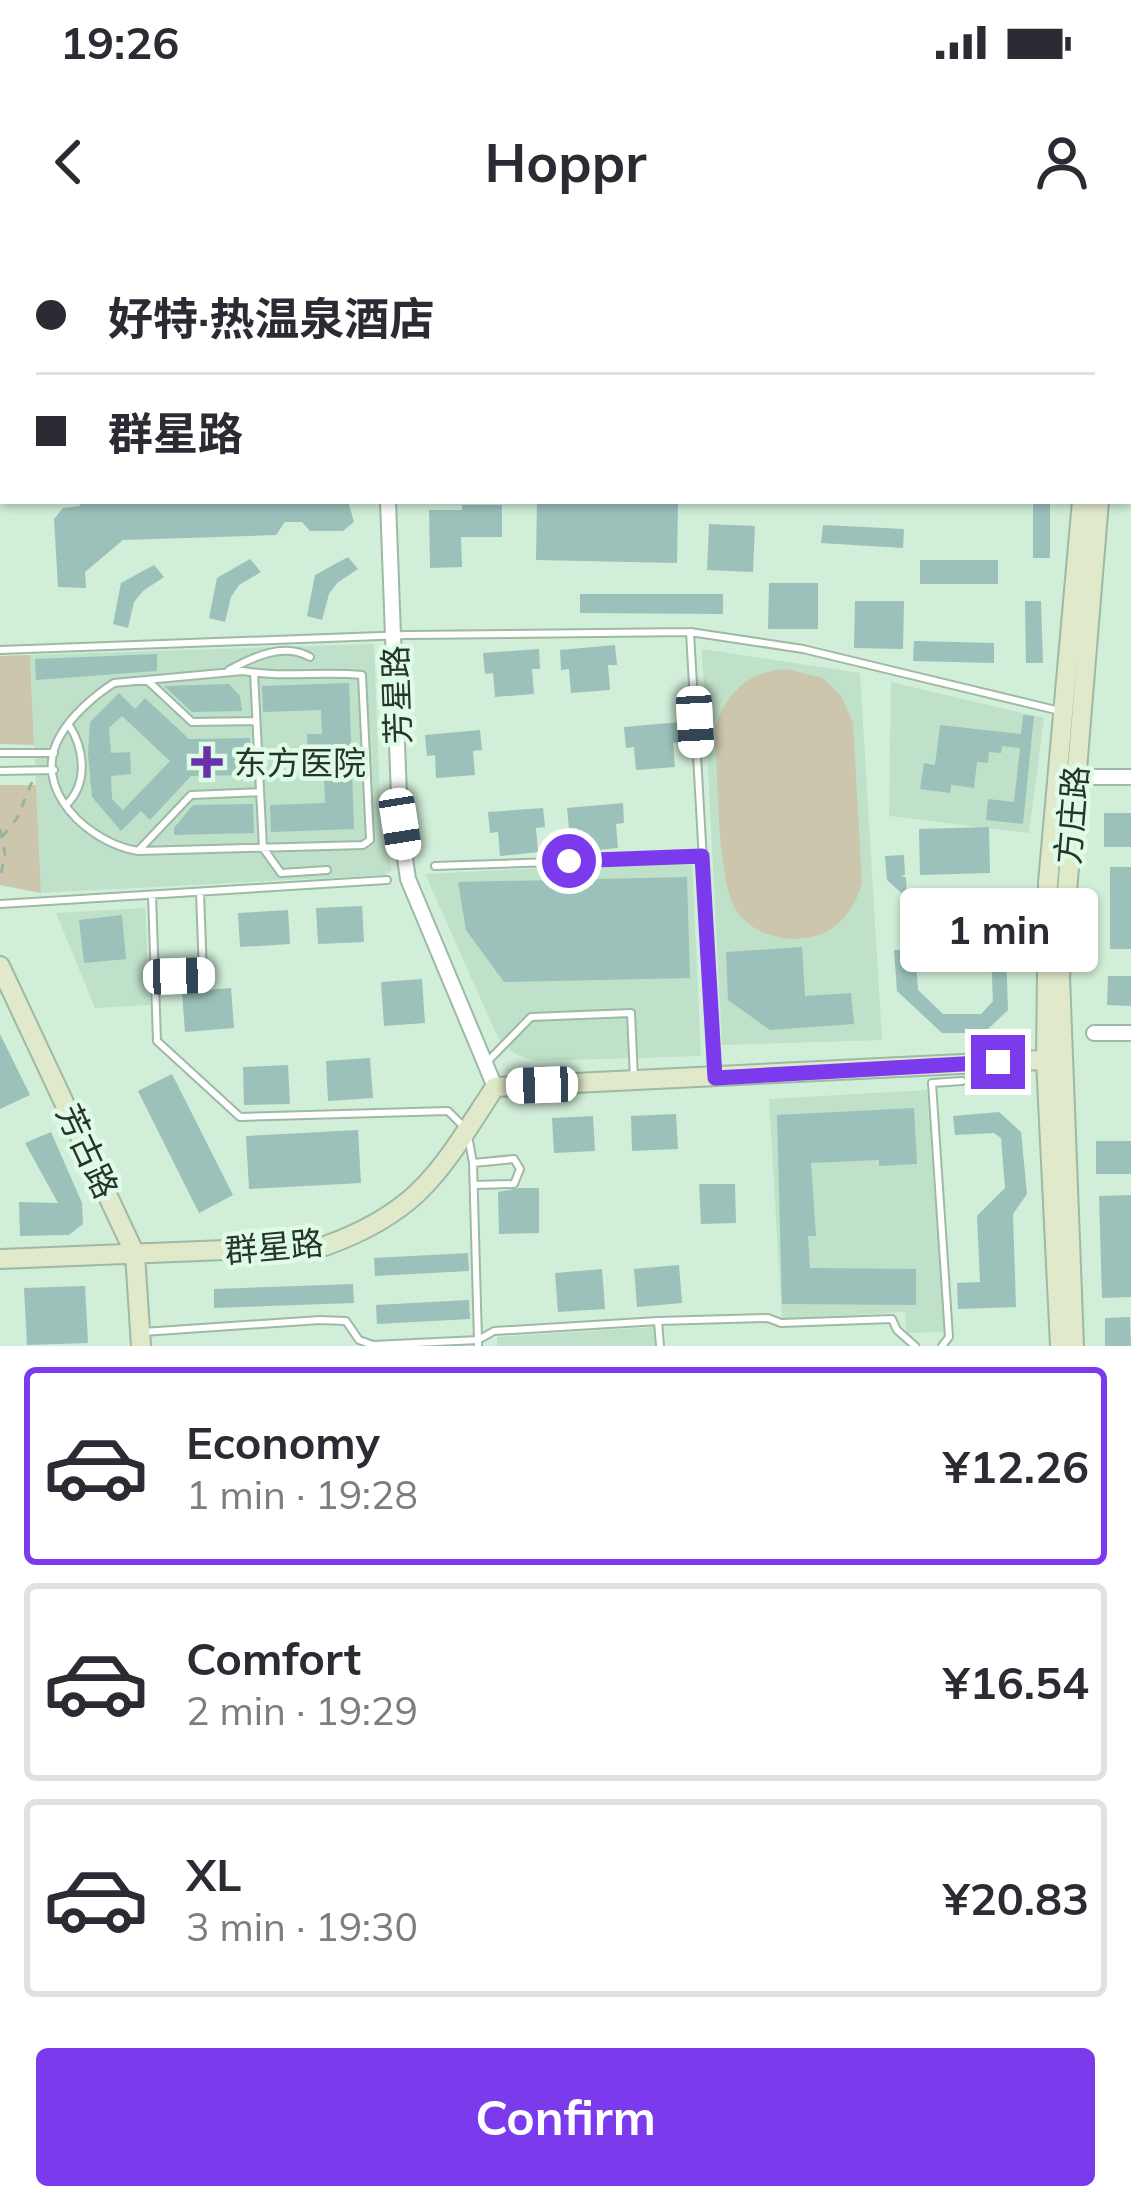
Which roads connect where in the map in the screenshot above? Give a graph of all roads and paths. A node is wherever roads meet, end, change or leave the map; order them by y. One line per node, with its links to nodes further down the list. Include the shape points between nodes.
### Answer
1 (388, 504): 5 (street, 芳星路)
2 (1082, 504): 11 (main road, 方庄路)
3 (1099, 504): 18 (main road, 方庄路)
4 (690, 632): 5 (lane); 11 (lane, via 803,649); 27 (lane)
5 (394, 635): 6 (lane); 40 (street, 芳星路, via 409,879)
6 (0, 650)
7 (310, 657): 8 (lane, via 274,651)
8 (226, 672): 9 (lane); 10 (lane)
9 (254, 673): 12 (lane); 25 (lane, via 362,675 365,722 370,840)
10 (147, 680): 12 (lane, via 192,722); 13 (lane, via 114,683)
11 (1063, 712): 39 (main road, 方庄路, via 1048,883)
12 (256, 721): 21 (lane)
13 (69, 725): 15 (lane); 22 (lane, via 81,748 82,784)
14 (0, 753): 15 (lane)
15 (53, 753): 16 (lane)
16 (54, 770): 17 (lane); 22 (lane)
17 (0, 771)
18 (1075, 777): 19 (street); 39 (main road, 方庄路)
19 (1131, 777)
20 (32, 782): 24 (path)
21 (260, 792): 25 (lane); 26 (lane, via 191,794)
22 (66, 805): 26 (lane, via 92,835)
23 (0, 829): 24 (path)
24 (2, 837): 30 (path)
25 (263, 848): 26 (lane); 29 (lane, via 281,873)
26 (138, 850)
27 (702, 856): 28 (lane); 41 (lane)
28 (435, 866)
29 (327, 870)
30 (0, 879)
31 (387, 880): 32 (lane)
32 (200, 892): 33 (lane); 36 (lane, via 203,975)
33 (152, 895): 34 (lane); 36 (lane)
34 (0, 904)
35 (0, 966): 48 (main road, 芳古路)
36 (154, 976): 45 (lane, via 157,1041 240,1117 448,1111)
37 (1094, 1033): 38 (street)
38 (1131, 1033)
39 (1054, 1059): 41 (main road); 56 (main road, 方庄路); 57 (main road, 方庄路)
40 (486, 1064): 42 (lane, via 531,1018 632,1013); 44 (street, 芳星路)
41 (715, 1078): 42 (main road)
42 (634, 1081): 44 (main road)
43 (962, 1081): 55 (lane, via 932,1083 949,1337)
44 (495, 1087): 45 (main road, 群星路)
45 (467, 1130): 46 (lane); 48 (main road, 群星路, via 429,1184 369,1230 325,1246)
46 (473, 1163): 47 (lane); 47 (lane, via 514,1159 520,1169 514,1184)
47 (473, 1185): 52 (lane)
48 (135, 1254): 49 (main road, 群星路); 51 (main road, 芳古路)
49 (0, 1259)
50 (658, 1321): 52 (lane, via 494,1331); 53 (lane); 54 (lane, via 892,1319)
51 (140, 1339): 52 (lane, via 320,1320 346,1322 373,1345)
52 (478, 1343)
53 (659, 1346)
54 (915, 1346)
55 (942, 1346)
56 (1060, 1346)
57 (1074, 1346)

